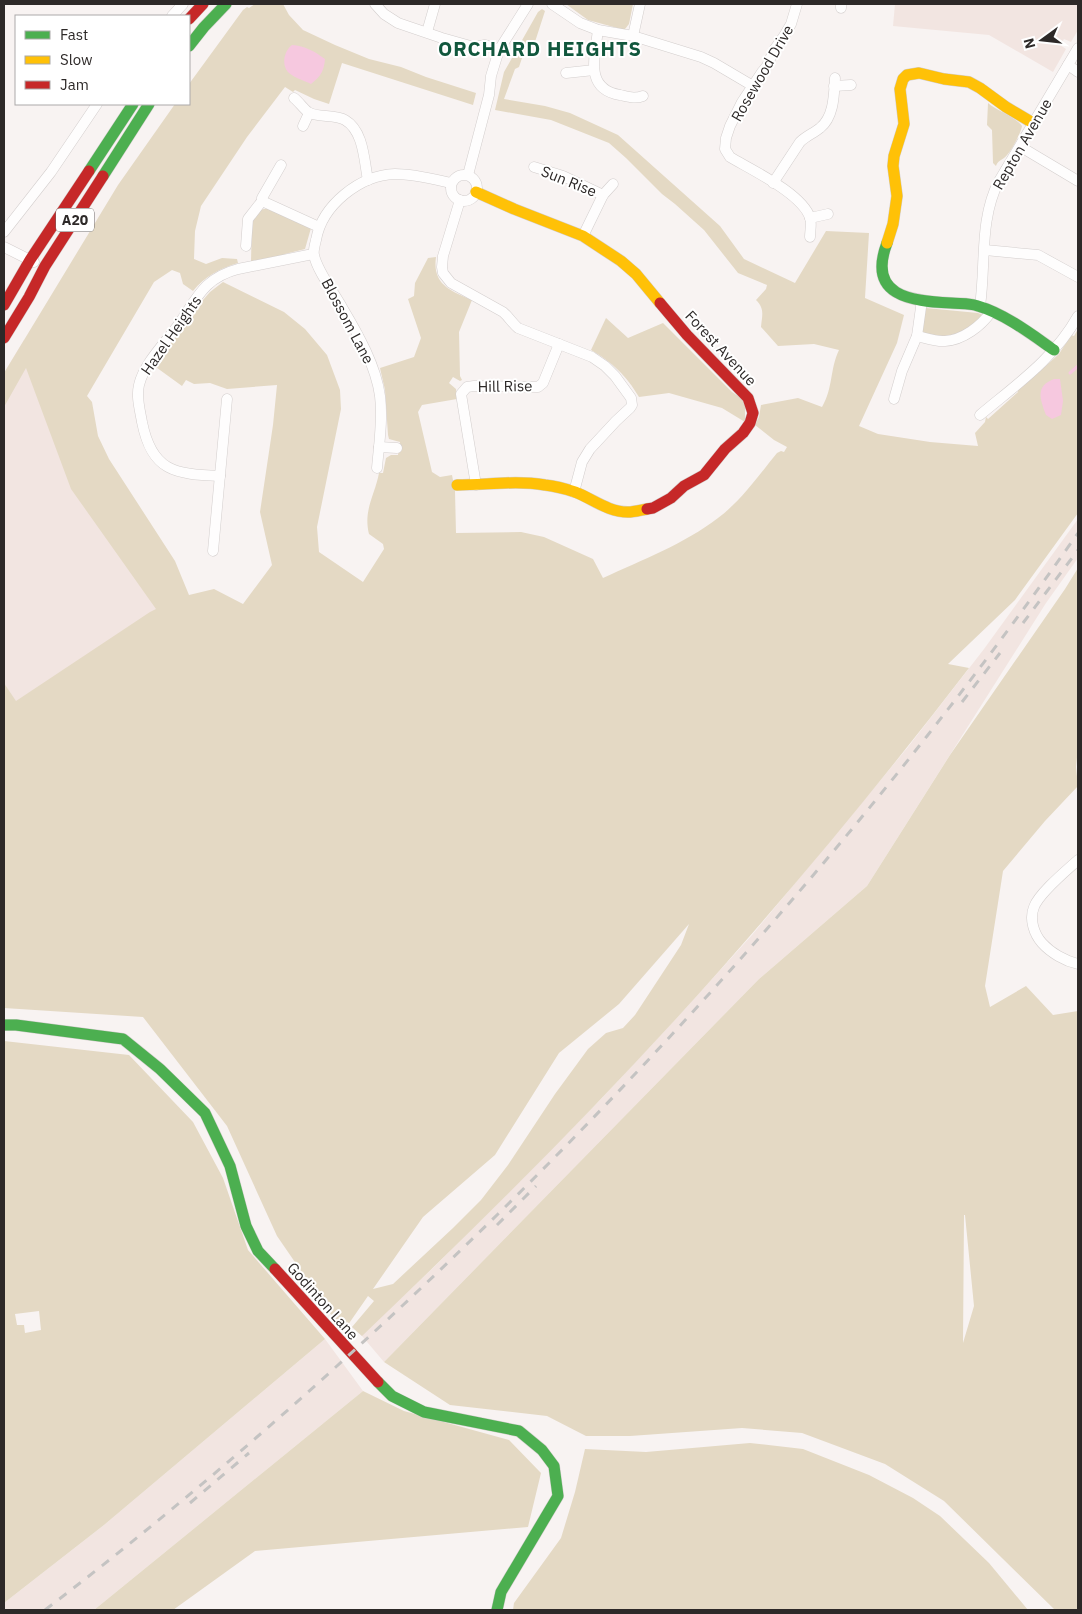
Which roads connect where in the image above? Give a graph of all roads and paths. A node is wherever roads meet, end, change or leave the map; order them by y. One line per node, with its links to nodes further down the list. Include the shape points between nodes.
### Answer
1 (183, 4): 10 (street)
2 (203, 4): 11 (street)
3 (226, 4): 15 (street)
4 (376, 4): 13 (street, via 390,19)
5 (435, 4): 13 (street)
6 (528, 4): 17 (street)
7 (552, 4): 12 (street, via 580,23)
8 (640, 4): 14 (street)
9 (797, 4): 23 (street, Rosewood Drive, via 788,30)
10 (173, 15)
11 (190, 18)
12 (598, 30): 14 (street); 19 (street)
13 (426, 32): 17 (street, via 474,47 485,44)
14 (633, 36): 23 (street, via 714,62)
15 (190, 45)
16 (1078, 48): 18 (street, Repton Avenue)
17 (499, 50): 35 (street)
18 (1068, 65): 20 (street); 30 (street, Repton Avenue)
19 (594, 70): 21 (street); 24 (street, via 598,83 608,92 637,98)
20 (1078, 72)
21 (566, 73)
22 (851, 85): 39 (street, via 834,82 826,122 803,138)
23 (753, 86): 39 (street, Rosewood Drive, via 730,126 725,149 730,157)
24 (644, 96)
25 (294, 98): 29 (street)
26 (97, 105): 48 (street)
27 (131, 105): 55 (street, A20)
28 (149, 105): 56 (street, A20)
29 (309, 113): 31 (street); 36 (street, via 346,120 354,128)
30 (1033, 123): 32 (street, Repton Avenue); 58 (street, via 972,83 915,73 904,77 901,82 903,128 894,158 896,210 881,268 889,287)
31 (303, 126)
32 (1020, 148): 37 (street); 53 (street, Repton Avenue, via 994,193)
33 (281, 165): 44 (street)
34 (534, 167): 42 (street, Sun Rise, via 563,176)
35 (468, 175): 38 (street, via 458,176); 41 (street, via 476,182)
36 (368, 180): 38 (street, via 400,174); 47 (street, via 336,202)
37 (1078, 181)
38 (451, 183): 43 (street, via 452,194)
39 (773, 183): 46 (street, Rosewood Drive, via 797,199)
40 (613, 184): 42 (street, Sun Rise)
41 (476, 192): 43 (street, via 470,199); 49 (street, Forest Avenue)
42 (603, 195): 49 (street, Sun Rise)
43 (460, 200): 65 (street, via 444,256 443,273 451,283 509,316 518,328)
44 (262, 202): 47 (street); 51 (street, via 248,219)
45 (828, 214): 46 (street)
46 (810, 218): 50 (street)
47 (319, 227): 54 (street)
48 (4, 232)
49 (583, 236): 76 (street, Forest Avenue, via 636,274 748,398 753,413 743,432 704,474 661,504 637,511 615,510)
50 (810, 237)
51 (246, 246)
52 (4, 247): 55 (street)
53 (985, 250): 57 (street, via 1038,255); 60 (street, Repton Avenue)
54 (314, 254): 70 (street, Blossom Lane, via 372,366 380,395); 73 (street, Hazel Heights, via 225,272 213,279 194,299 143,374 138,404 152,452 173,470)
55 (30, 260): 56 (street); 59 (street, A20)
56 (45, 266): 64 (street, A20)
57 (1078, 277)
58 (922, 300): 60 (street); 63 (street)
59 (4, 305)
60 (980, 306): 61 (street)
61 (992, 312): 63 (street, via 978,326 958,338 942,341); 66 (street)
62 (1078, 316): 66 (street)
63 (917, 336): 68 (street)
64 (4, 338)
65 (558, 344): 75 (street, Hill Rise, via 543,383 538,387 474,386 461,394); 76 (street, via 592,357 605,366 632,402 630,408 590,448 582,462)
66 (1054, 350): 69 (street, via 1028,377)
67 (227, 399): 73 (street)
68 (894, 399)
69 (980, 414)
70 (379, 447): 71 (street); 72 (street, Blossom Lane)
71 (397, 448)
72 (376, 468)
73 (220, 476): 77 (street)
74 (456, 485): 75 (street, Forest Avenue)
75 (476, 485): 76 (street, Forest Avenue, via 524,483)
76 (574, 492)
77 (213, 551)
78 (1078, 860): 79 (street, via 1043,894 1033,908 1032,916 1035,934 1041,941 1054,954)
79 (1076, 963)
80 (4, 1024): 81 (street, Godinton Lane, via 123,1039 160,1069 205,1113 230,1166 246,1226 258,1251 392,1396 424,1412 519,1432 542,1450 554,1466 558,1496 501,1592)
81 (497, 1610)

